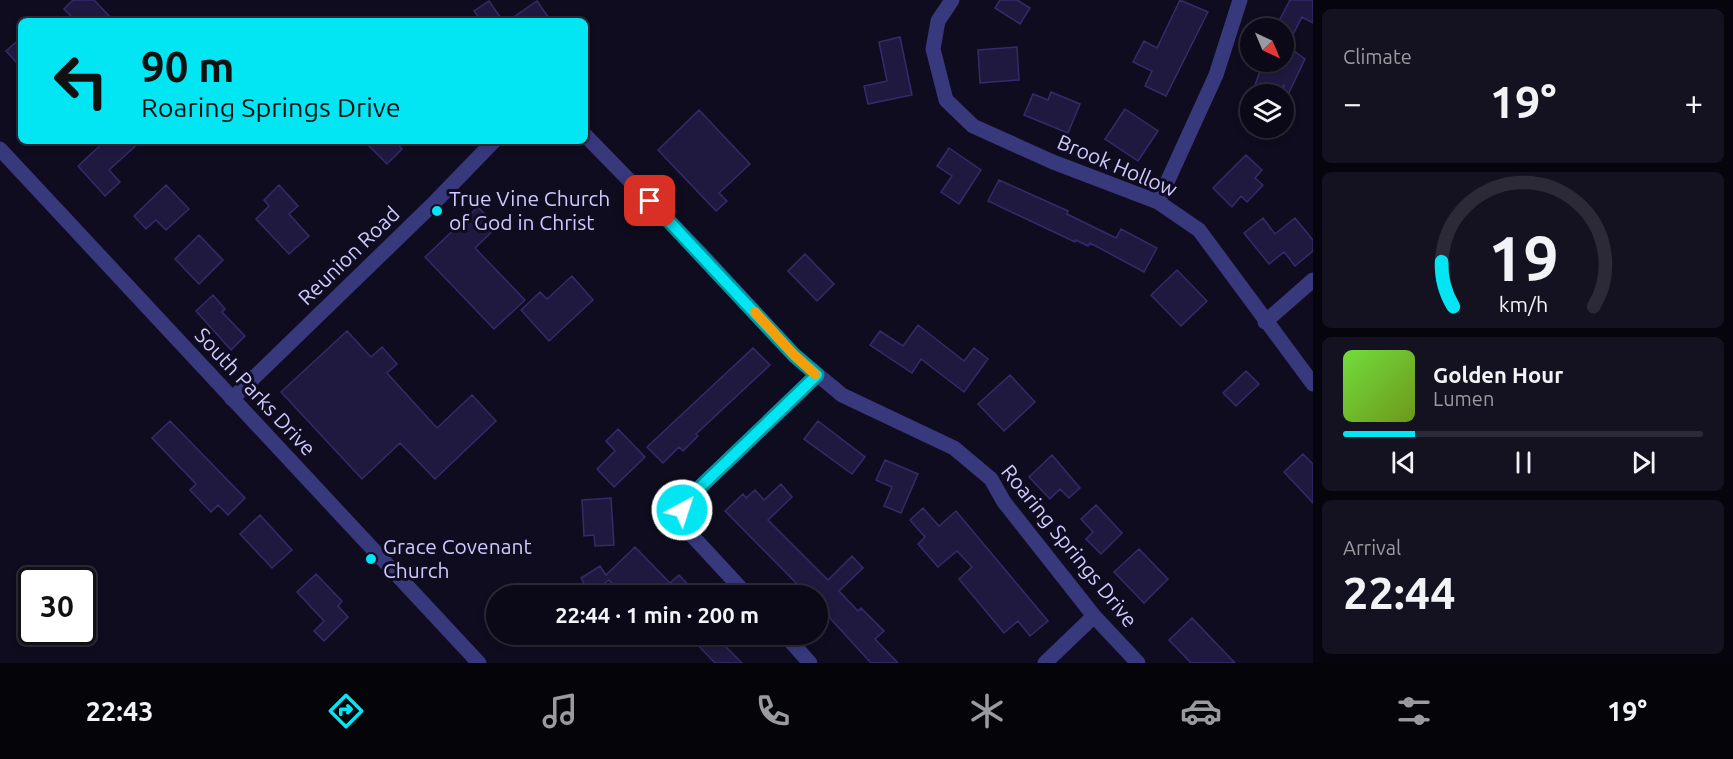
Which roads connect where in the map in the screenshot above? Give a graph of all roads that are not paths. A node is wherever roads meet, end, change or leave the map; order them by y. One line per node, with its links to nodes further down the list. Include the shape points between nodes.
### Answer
1 (952, 0): 6 (street, Brook Hollow, via 938,21 933,49 946,100 973,126)
2 (1240, 0): 6 (street, via 1216,75)
3 (588, 138): 9 (street, Roaring Springs Drive)
4 (491, 144): 11 (street, Reunion Road)
5 (0, 149): 11 (street, South Parks Drive)
6 (1158, 202): 8 (street, Brook Hollow, via 1199,230)
7 (1313, 280): 8 (street)
8 (1265, 322): 10 (street, Brook Hollow)
9 (817, 375): 12 (street, via 694,493 682,510 685,528); 13 (street, Roaring Springs Drive, via 842,395 954,448 991,479)
10 (1313, 384)
11 (232, 399): 15 (street, South Parks Drive)
12 (738, 585)
13 (1094, 616): 17 (street); 18 (street, Roaring Springs Drive)
14 (794, 645): 16 (street)
15 (479, 663)
16 (810, 663)
17 (1045, 663)
18 (1138, 663)

